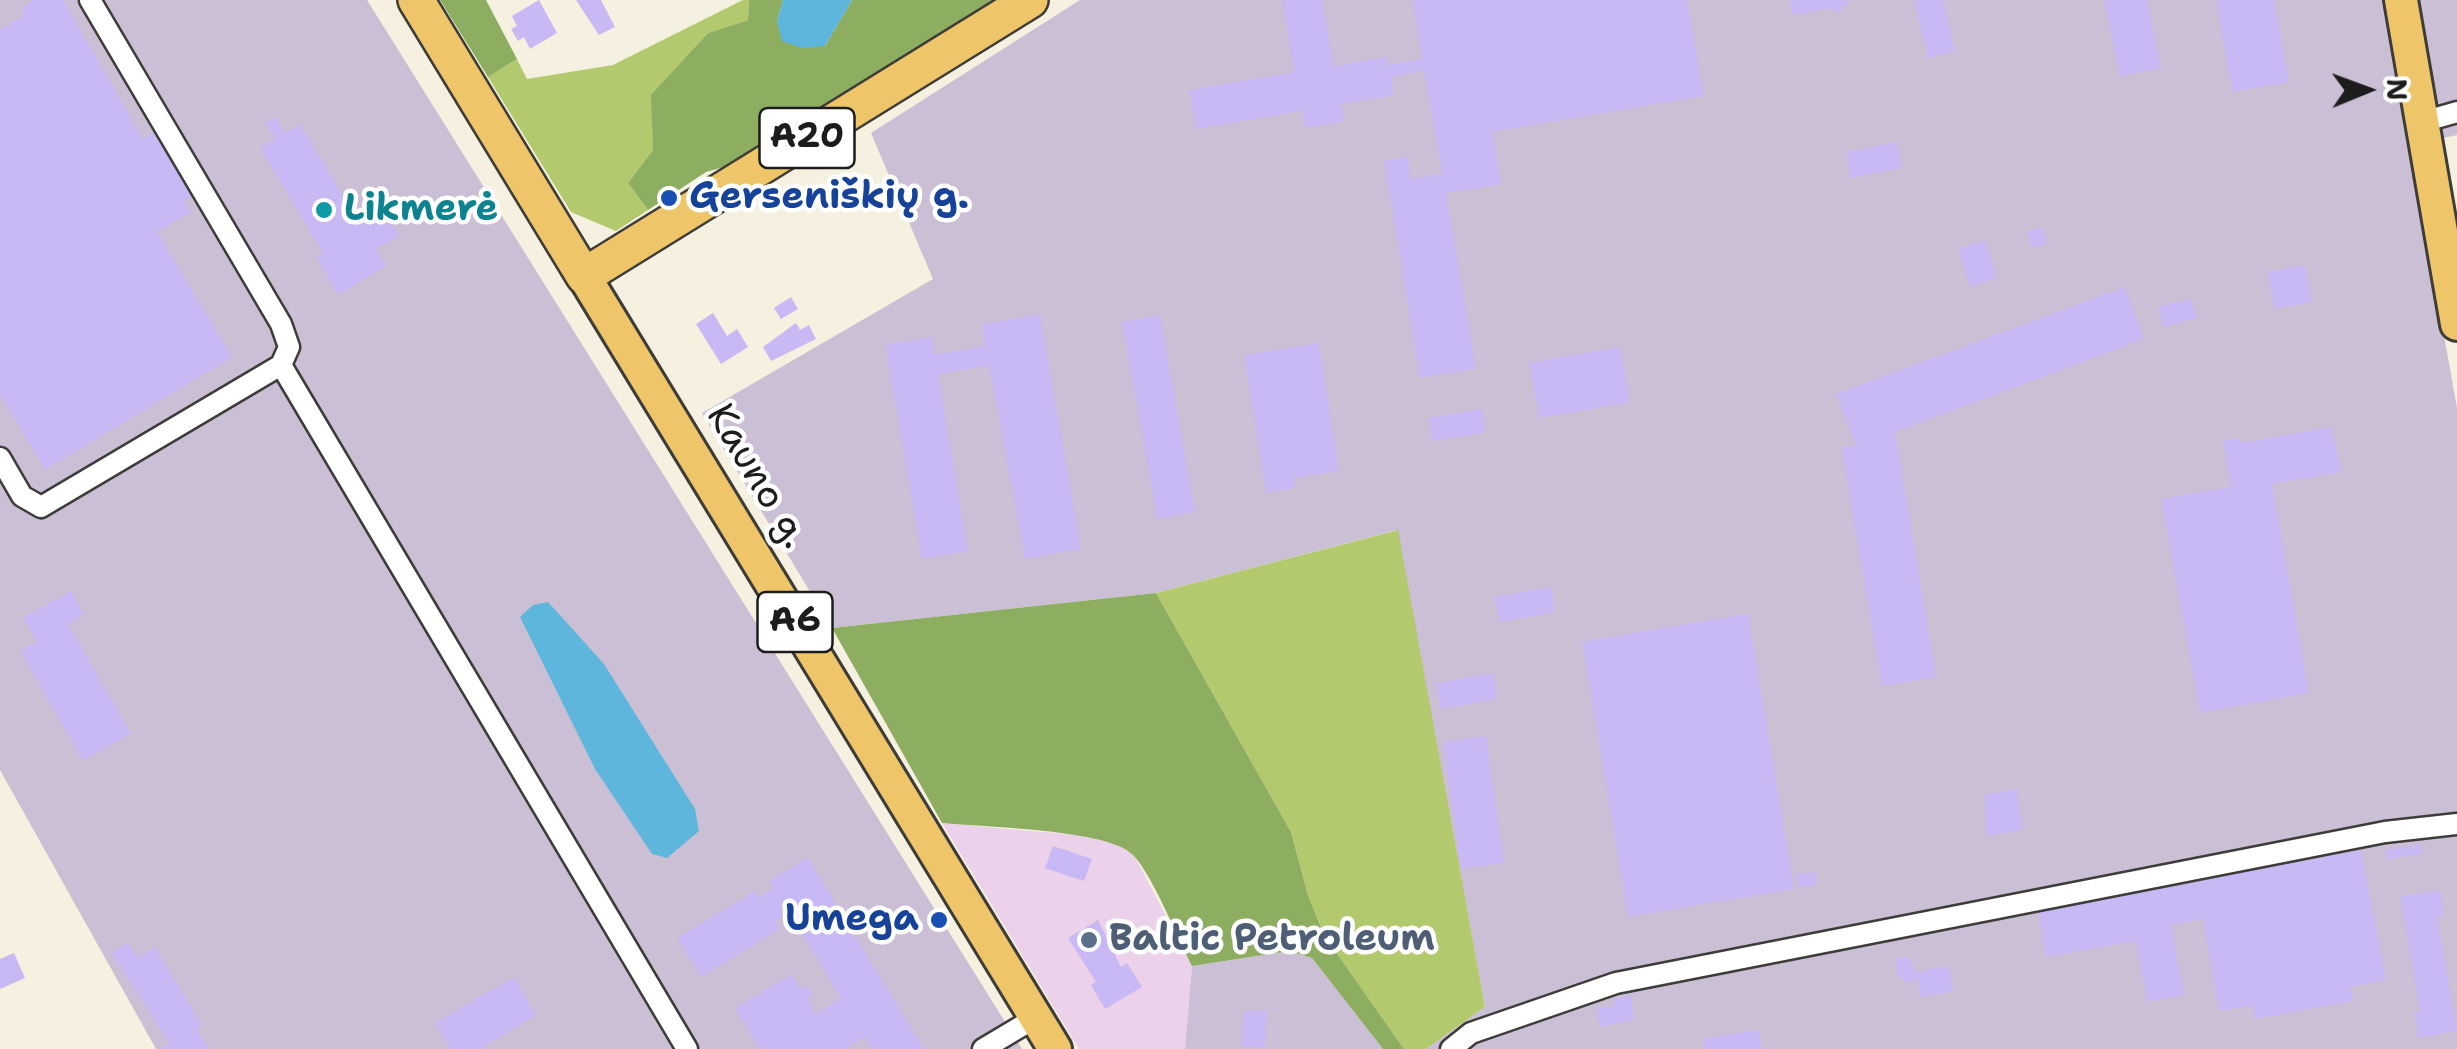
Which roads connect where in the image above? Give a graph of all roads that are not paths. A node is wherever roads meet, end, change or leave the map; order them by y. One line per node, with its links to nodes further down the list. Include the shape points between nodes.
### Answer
1 (90, 0): 9 (street, via 281,324 289,347)
2 (416, 0): 7 (highway, Kauno g. / A6)
3 (1030, 0): 7 (highway, A20)
4 (2401, 0): 6 (main road)
5 (2457, 112): 6 (street)
6 (2422, 122): 8 (main road)
7 (584, 276): 12 (main road, Kauno g. / A6)
8 (2457, 324)
9 (281, 365): 10 (street, via 41,506 22,496); 13 (street)
10 (0, 458)
11 (2457, 824): 16 (street, via 2385,832 1616,984 1471,1033)
12 (1036, 1018): 14 (street); 15 (main road, Kauno g. / A6)
13 (687, 1049)
14 (983, 1049)
15 (1054, 1049)
16 (1451, 1049)

